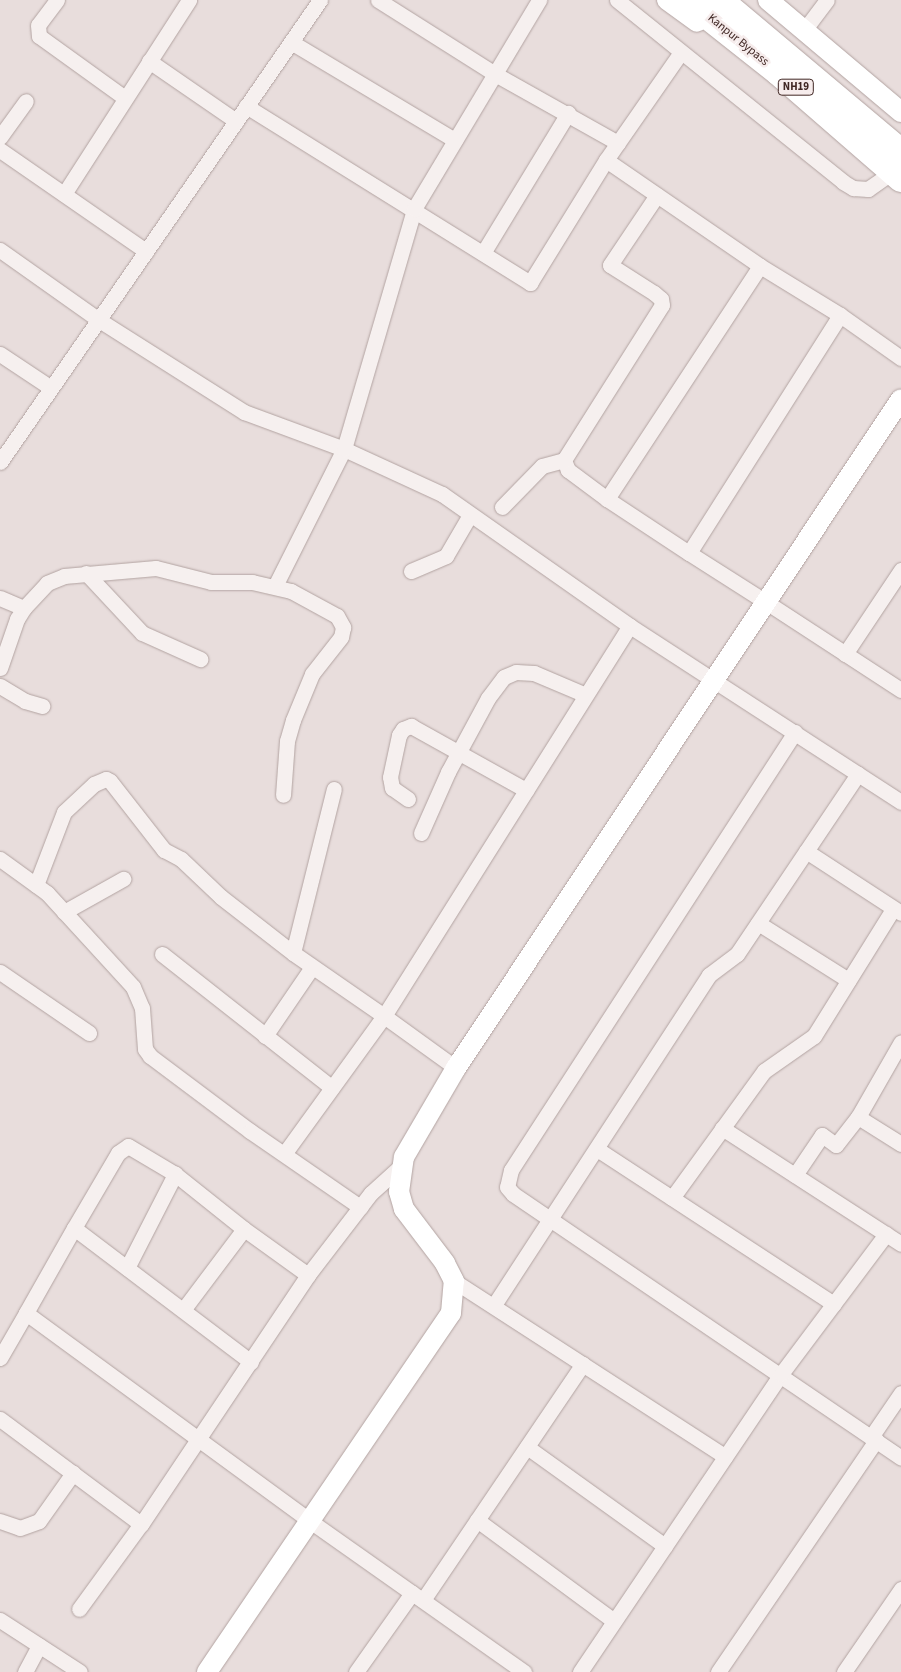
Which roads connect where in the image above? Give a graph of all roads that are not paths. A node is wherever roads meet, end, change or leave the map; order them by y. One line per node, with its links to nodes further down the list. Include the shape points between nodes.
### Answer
1 (57, 0): 17 (street, via 38,25 39,36)
2 (189, 0): 15 (street)
3 (320, 0): 13 (street)
4 (378, 0): 16 (street)
5 (539, 0): 16 (street)
6 (617, 0): 14 (street)
7 (720, 0): 27 (highway, Kanpur Bypass / NH19)
8 (768, 0): 12 (street)
9 (786, 0): 12 (street)
10 (827, 0): 12 (street)
11 (674, 1): 29 (highway, Kanpur Bypass / NH19, via 779,73)
12 (802, 27): 20 (street)
13 (291, 42): 19 (street); 24 (street)
14 (681, 52): 25 (street); 29 (street, via 842,182 853,188 868,189)
15 (149, 61): 17 (street); 22 (street)
16 (495, 74): 21 (street); 24 (street)
17 (126, 98): 30 (street)
18 (26, 101): 23 (street)
19 (246, 106): 22 (street); 33 (street)
20 (901, 112)
21 (568, 113): 25 (street); 36 (street)
22 (236, 121): 35 (street)
23 (0, 137)
24 (455, 140): 33 (street)
25 (618, 143): 28 (street)
26 (0, 150): 30 (street)
27 (901, 152)
28 (606, 160): 32 (street); 36 (street, via 530,283)
29 (892, 178): 31 (street)
30 (64, 194): 35 (street)
31 (901, 194)
32 (657, 195): 37 (street); 46 (street, via 610,265 654,293 662,305)
33 (414, 209): 36 (street); 44 (street)
34 (0, 250): 39 (street)
35 (146, 251): 39 (street)
36 (483, 253)
37 (760, 266): 38 (street); 47 (street)
38 (840, 314): 41 (street); 50 (street)
39 (99, 320): 42 (street); 44 (street, via 244,412)
40 (0, 354): 42 (street)
41 (901, 358)
42 (51, 388): 45 (street)
43 (901, 399): 57 (street)
44 (344, 449): 49 (street, via 442,494); 54 (street)
45 (3, 453)
46 (564, 460): 47 (street, via 568,470); 48 (street, via 542,466)
47 (607, 499): 50 (street)
48 (502, 507)
49 (470, 515): 52 (street, via 446,556); 59 (street)
50 (689, 553): 57 (street)
51 (901, 570): 55 (street)
52 (411, 571)
53 (86, 573): 54 (street, via 156,568 211,582 252,582); 58 (street, via 53,580); 61 (street, via 142,633)
54 (275, 586): 73 (street, via 290,590 337,616 343,627 341,637 312,674 292,720)
55 (895, 591): 60 (street)
56 (0, 598): 58 (street)
57 (766, 602): 60 (street); 63 (street)
58 (24, 608): 62 (street)
59 (630, 626): 63 (street); 66 (street)
60 (845, 654): 64 (street)
61 (200, 659)
62 (0, 668)
63 (715, 679): 68 (street); 93 (street)
64 (901, 690)
65 (2, 692): 67 (street)
66 (586, 695): 69 (street, via 534,673 516,672 504,677 488,698); 72 (street)
67 (42, 706)
68 (795, 732): 70 (street); 105 (street, via 511,1170 507,1187)
69 (460, 751): 72 (street); 74 (street, via 419,728 403,729 390,777 392,788); 76 (street)
70 (858, 774): 75 (street); 77 (street)
71 (334, 789): 84 (street)
72 (526, 790): 89 (street)
73 (283, 795)
74 (408, 799)
75 (901, 802)
76 (421, 833)
77 (806, 851): 81 (street); 83 (street)
78 (0, 859): 80 (street)
79 (123, 879): 82 (street)
80 (36, 885): 82 (street); 84 (street, via 64,812 94,784 106,779 115,784 158,844)
81 (897, 911): 88 (street)
82 (64, 912): 99 (street, via 133,987 142,1008 145,1049 150,1056)
83 (758, 923): 88 (street); 98 (street, via 737,954 708,975)
84 (293, 953): 86 (street)
85 (162, 954): 91 (street)
86 (312, 967): 89 (street); 91 (street)
87 (0, 972): 90 (street)
88 (848, 980): 96 (street, via 814,1036 770,1064)
89 (384, 1016): 93 (street); 94 (street)
90 (89, 1033)
91 (265, 1036): 94 (street)
92 (901, 1042): 95 (street)
93 (456, 1068): 100 (street)
94 (332, 1088): 99 (street)
95 (858, 1117): 97 (street); 102 (street, via 836,1145 822,1136)
96 (722, 1128): 102 (street); 103 (street)
97 (901, 1144)
98 (597, 1149): 103 (street); 105 (street)
99 (284, 1154): 104 (street)
100 (402, 1165): 104 (street, via 384,1179); 112 (street, via 399,1192 404,1210 445,1263)
101 (175, 1174): 106 (street, via 134,1148 125,1147); 107 (street); 110 (street)
102 (795, 1175): 108 (street)
103 (672, 1198): 113 (street)
104 (360, 1207): 111 (street)
105 (550, 1219): 114 (street); 120 (street)
106 (74, 1228): 110 (street); 116 (street)
107 (244, 1229): 111 (street); 115 (street)
108 (886, 1234): 109 (street); 113 (street)
109 (901, 1244)
110 (127, 1268): 115 (street)
111 (308, 1275): 118 (street)
112 (454, 1281): 114 (street); 131 (street, via 451,1313)
113 (834, 1304): 120 (street)
114 (494, 1305): 119 (street)
115 (183, 1310): 118 (street)
116 (26, 1313): 117 (street); 124 (street)
117 (0, 1358)
118 (251, 1362): 124 (street)
119 (583, 1364): 125 (street); 126 (street)
120 (781, 1374): 123 (street); 126 (street)
121 (901, 1393): 123 (street)
122 (0, 1419): 128 (street)
123 (874, 1439): 127 (street); 146 (street)
124 (199, 1440): 131 (street); 132 (street)
125 (527, 1447): 129 (street); 133 (street)
126 (726, 1456): 133 (street)
127 (901, 1458)
128 (73, 1473): 130 (street, via 39,1521 20,1528); 132 (street)
129 (477, 1520): 135 (street); 138 (street)
130 (0, 1521)
131 (310, 1521): 135 (street); 142 (street)
132 (141, 1524): 136 (street)
133 (665, 1546): 138 (street)
134 (901, 1589): 147 (street)
135 (417, 1597): 143 (street); 144 (street)
136 (79, 1609)
137 (0, 1620): 139 (street)
138 (614, 1620): 145 (street)
139 (39, 1646): 140 (street); 141 (street)
140 (25, 1672)
141 (80, 1672)
142 (207, 1672)
143 (356, 1672)
144 (524, 1672)
145 (580, 1672)
146 (718, 1672)
147 (844, 1672)

